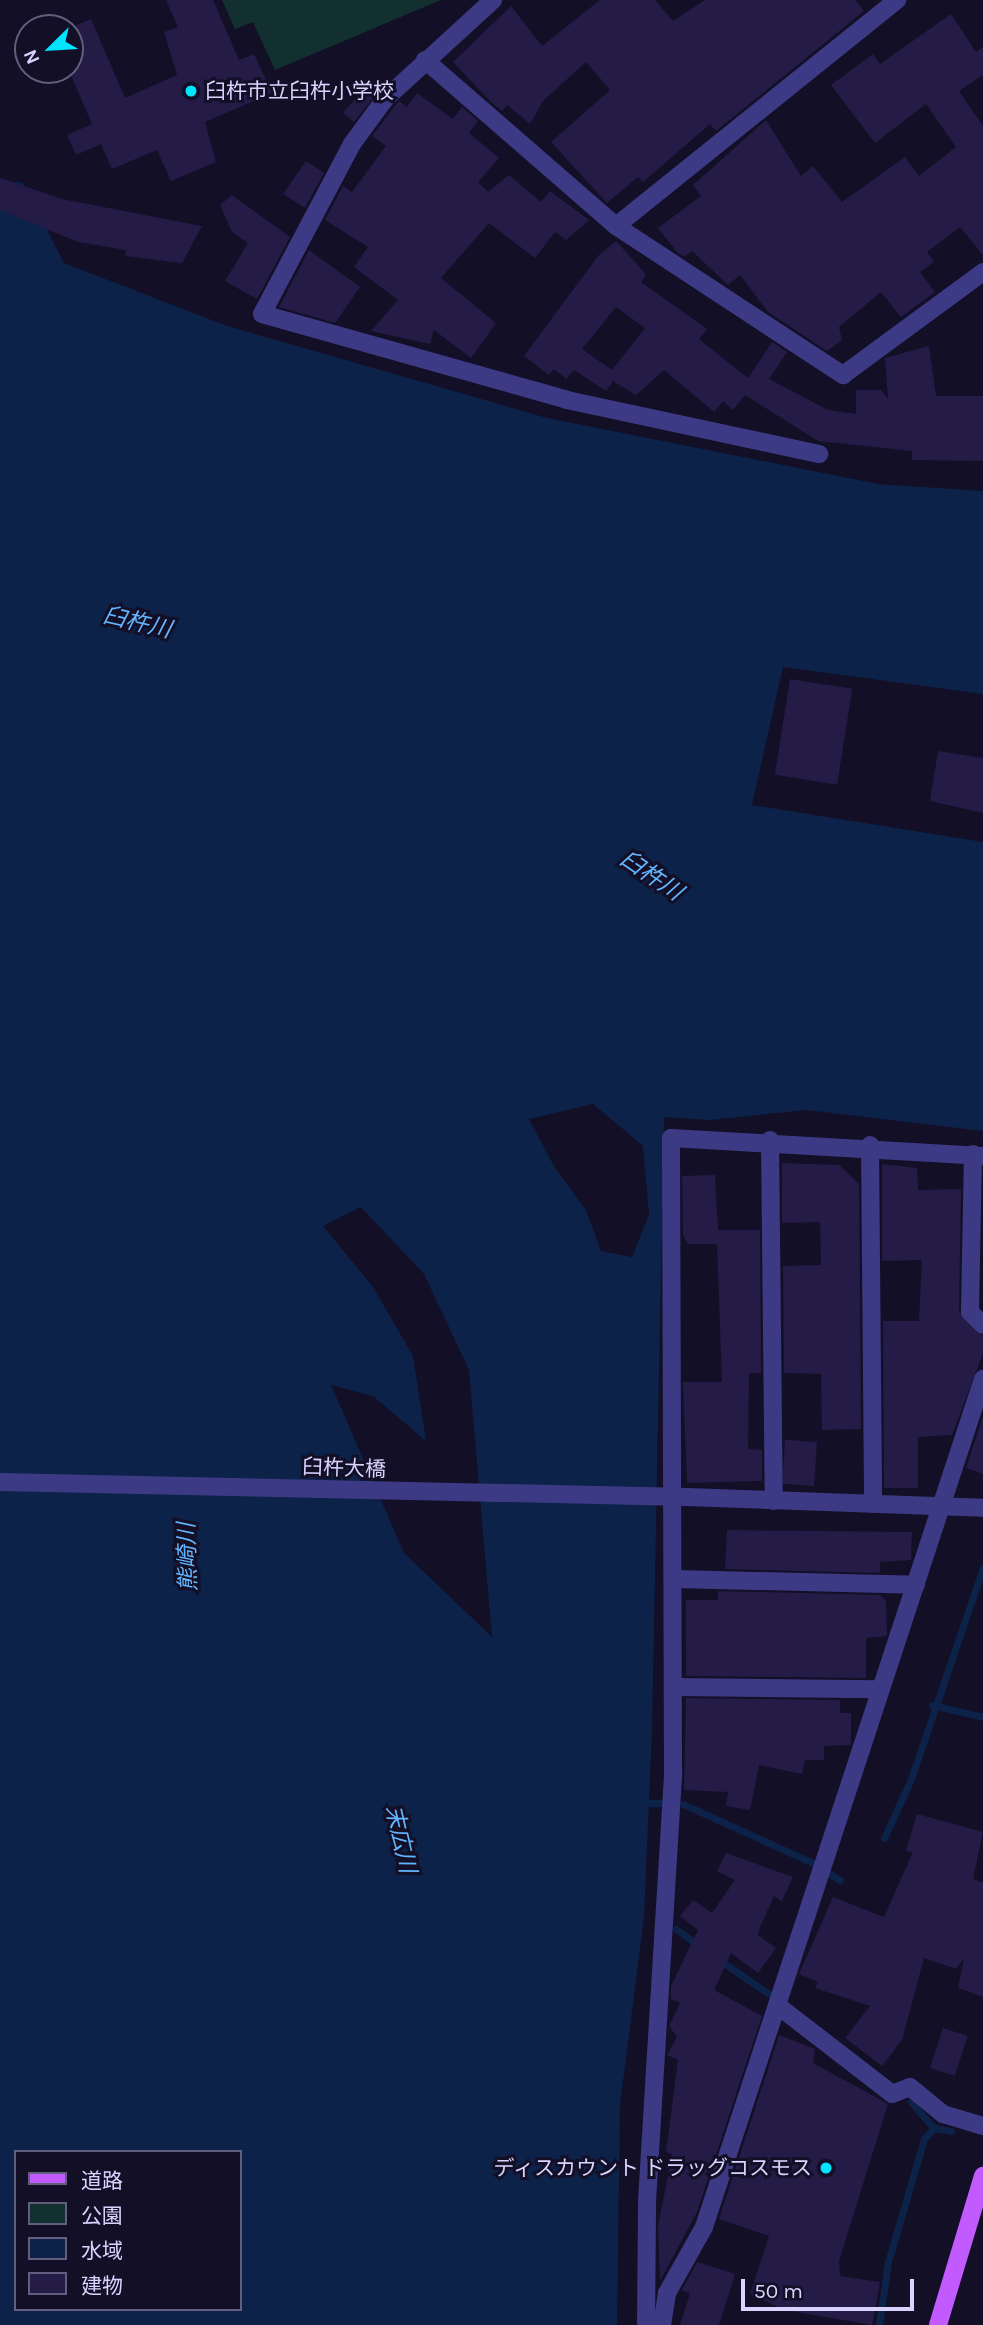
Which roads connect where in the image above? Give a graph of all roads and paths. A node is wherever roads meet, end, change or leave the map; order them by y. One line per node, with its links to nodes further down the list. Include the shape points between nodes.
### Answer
1 (493, 0): 3 (street)
2 (897, 0): 4 (street)
3 (425, 60): 4 (street); 6 (street, via 352,144 261,314 566,400)
4 (616, 226): 5 (street, via 843,375)
5 (983, 272)
6 (819, 454)
7 (770, 1140): 8 (street); 13 (street); 17 (street, via 671,1138)
8 (870, 1145): 9 (street); 14 (street)
9 (978, 1155): 10 (street, via 970,1312)
10 (983, 1325)
11 (983, 1379): 15 (street)
12 (0, 1482): 13 (street, 臼杵大橋, bridge)
13 (774, 1501): 14 (street, 臼杵大橋)
14 (873, 1504): 15 (street, 臼杵大橋)
15 (940, 1506): 16 (street, 臼杵大橋); 18 (street)
16 (983, 1508)
17 (676, 1579): 18 (street); 19 (street)
18 (916, 1584): 20 (street)
19 (674, 1687): 20 (street); 24 (street)
20 (877, 1689): 21 (street)
21 (777, 2005): 22 (street, via 892,2094 910,2087 943,2114); 25 (street, via 704,2227 667,2293)
22 (983, 2126)
23 (983, 2176): 26 (main road)
24 (646, 2325)
25 (662, 2325)
26 (938, 2325)

